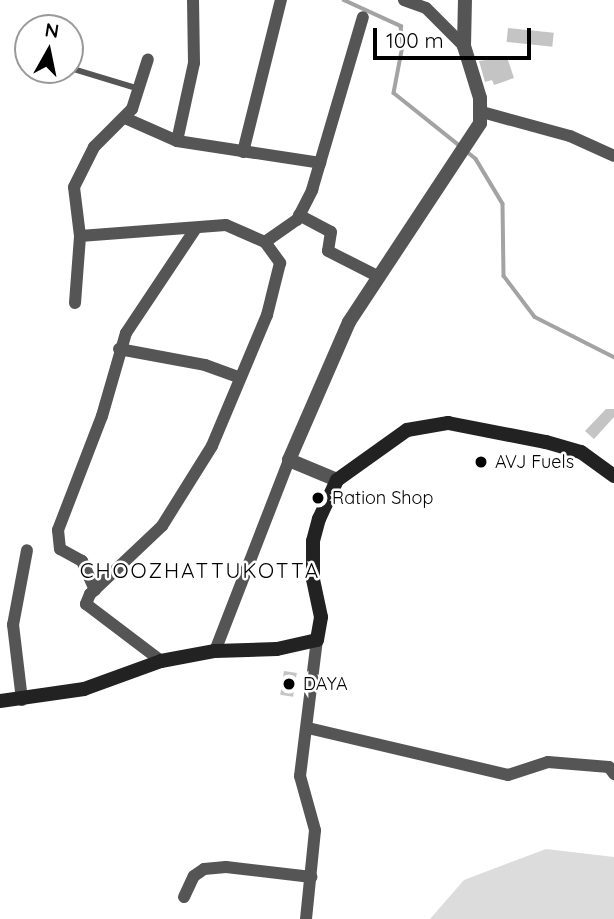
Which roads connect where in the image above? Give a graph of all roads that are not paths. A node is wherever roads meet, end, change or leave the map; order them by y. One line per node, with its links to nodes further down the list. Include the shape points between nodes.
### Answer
1 (193, 0): 12 (street, via 194,63)
2 (281, 0): 13 (street)
3 (404, 0): 6 (street, via 426,8)
4 (465, 0): 6 (street)
5 (363, 17): 15 (street)
6 (464, 46): 10 (street)
7 (148, 59): 9 (street)
8 (84, 72): 9 (lane)
9 (139, 89): 11 (street)
10 (482, 113): 14 (street, via 570,135); 20 (street, via 473,135)
11 (125, 118): 12 (street); 18 (street, via 94,147 78,177 73,200)
12 (177, 141): 13 (street)
13 (243, 152): 15 (street)
14 (614, 156)
15 (320, 163): 16 (street)
16 (299, 215): 19 (street, via 282,234); 20 (street, via 331,232 328,251)
17 (195, 228): 18 (street); 19 (street, via 226,225); 22 (street)
18 (80, 236): 21 (street)
19 (265, 242): 23 (street, via 280,263 279,277)
20 (377, 276): 24 (street, via 341,339)
21 (75, 303)
22 (119, 349): 23 (street, via 192,362); 28 (street, via 102,416 57,541 60,549 82,561)
23 (240, 378): 28 (street, via 212,446 162,526)
24 (289, 460): 26 (street); 30 (street)
25 (614, 476): 26 (main road, via 581,452 448,423 407,430)
26 (337, 480): 29 (main road, via 313,541 313,578 321,618)
27 (27, 550): 32 (street, via 13,625)
28 (94, 590): 31 (street, via 87,608)
29 (317, 640): 30 (main road, via 277,649); 34 (street)
30 (215, 652): 31 (main road)
31 (161, 661): 32 (main road, via 84,689)
32 (22, 700): 33 (main road)
33 (0, 701)
34 (309, 729): 35 (street, via 508,775 548,762 609,767); 36 (street, via 300,776 314,818)
35 (614, 774)
36 (311, 877): 37 (street, via 226,867 204,869 194,876); 38 (street)
37 (184, 897)
38 (306, 919)

